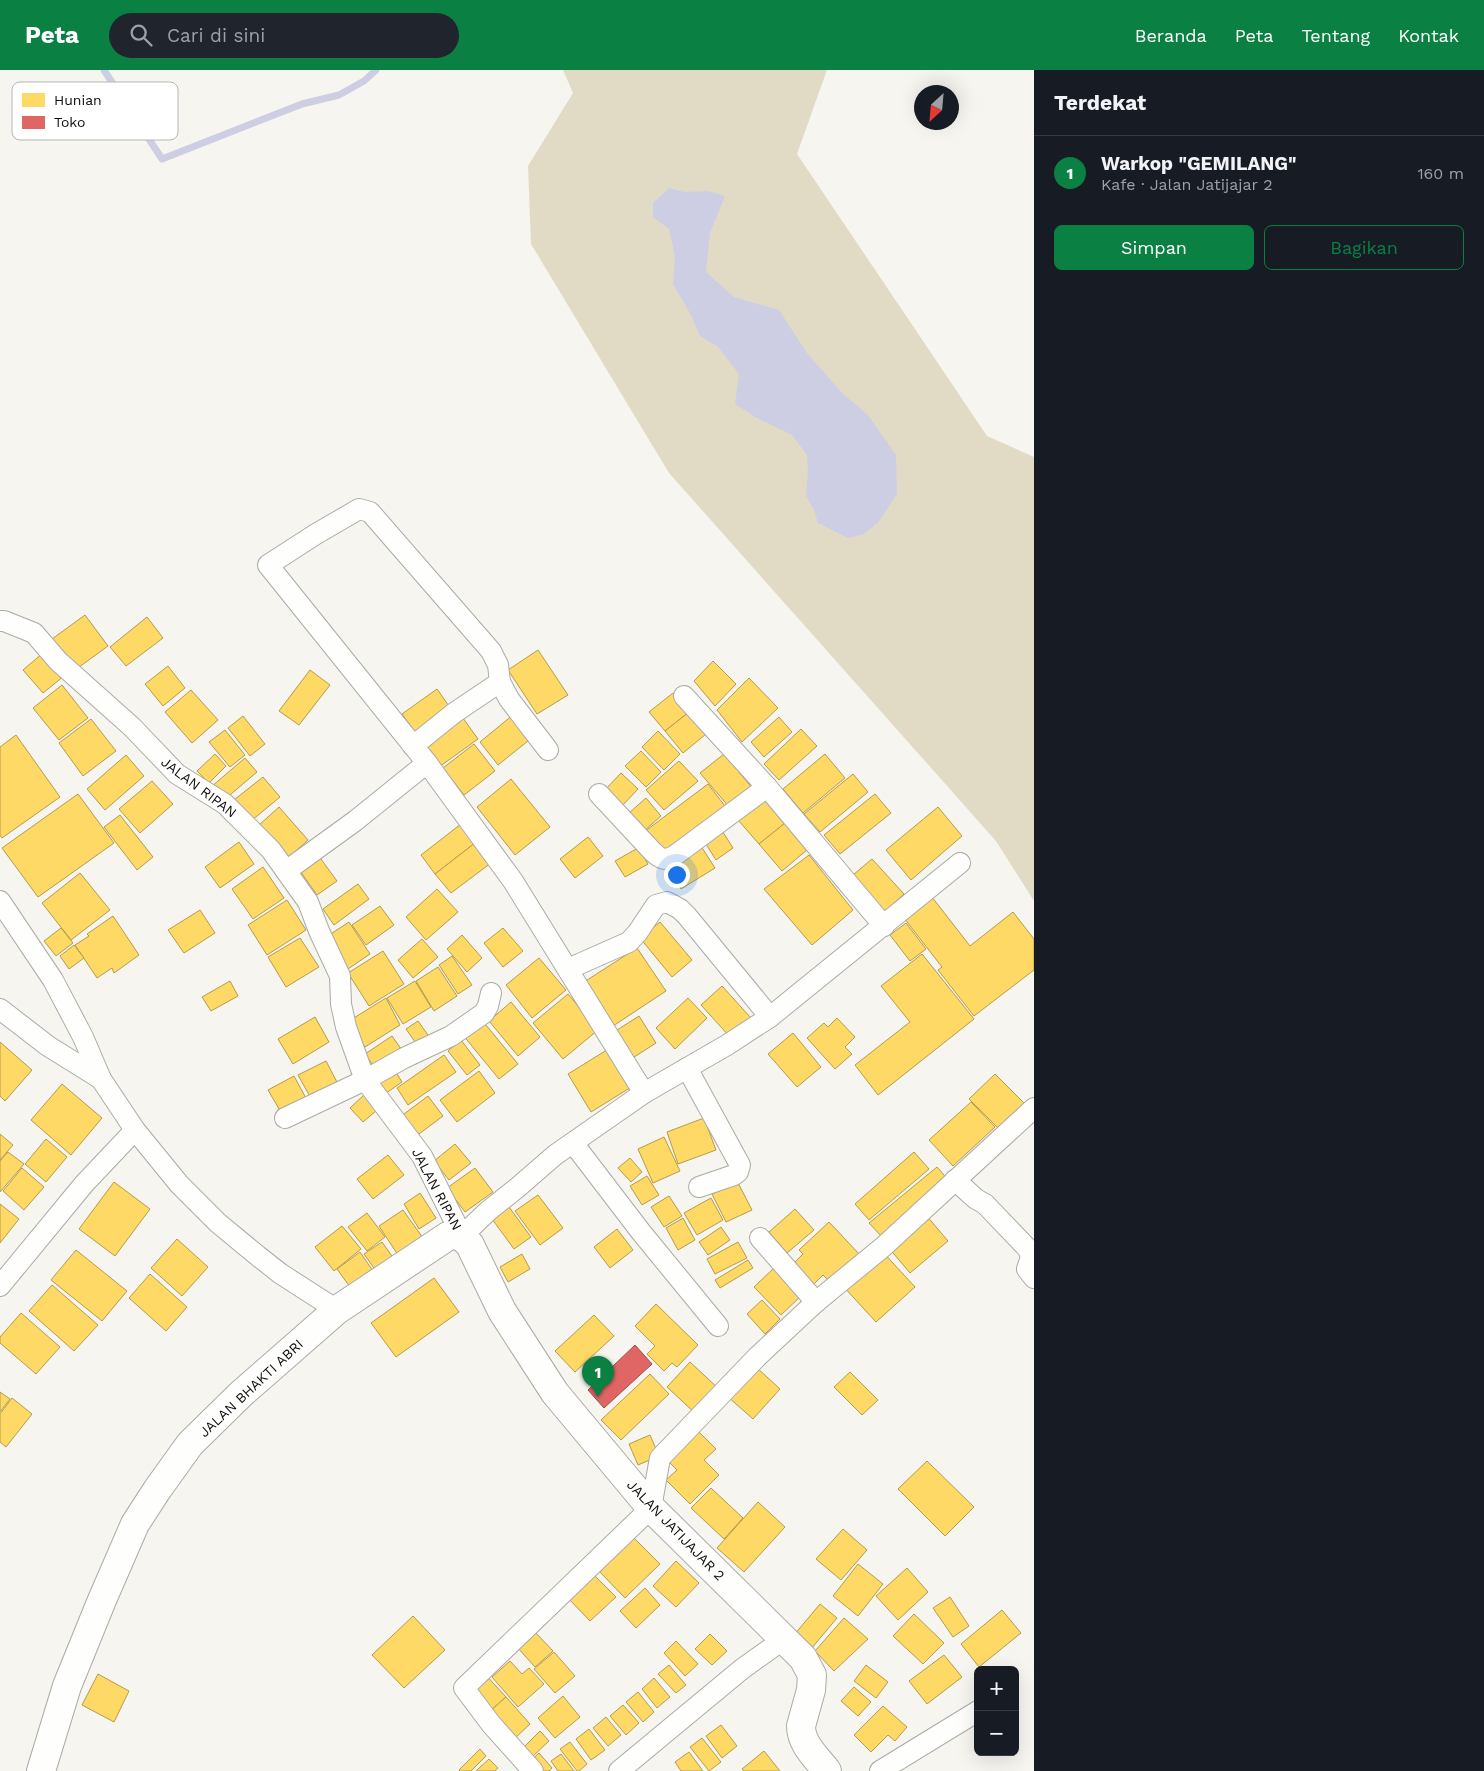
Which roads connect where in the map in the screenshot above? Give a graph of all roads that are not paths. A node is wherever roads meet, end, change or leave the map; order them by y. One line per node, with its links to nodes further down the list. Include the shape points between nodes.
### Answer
1 (0, 622): 10 (street, JALAN RIPAN, via 34,633 58,661 132,727 177,774 225,804 271,850)
2 (500, 682): 4 (street); 4 (street, via 498,665 491,651 370,512 359,509 268,566); 5 (street)
3 (684, 696): 7 (street)
4 (413, 746): 6 (street)
5 (548, 750)
6 (427, 763): 10 (street, via 356,821); 13 (street, via 513,881)
7 (767, 787): 8 (street, via 666,860 653,852); 12 (street)
8 (598, 794)
9 (960, 863): 12 (street)
10 (286, 871): 19 (street, JALAN RIPAN, via 308,902 340,976 346,1027)
11 (0, 901): 18 (street, via 53,980)
12 (884, 926): 16 (street)
13 (568, 969): 16 (street, via 629,942 656,905 667,902 687,916); 20 (street)
14 (491, 994): 19 (street, via 484,1013 451,1036)
15 (0, 1009): 18 (street, via 48,1046)
16 (770, 1017): 17 (street)
17 (687, 1068): 20 (street); 26 (street, via 740,1165 734,1175)
18 (101, 1079): 23 (street)
19 (365, 1080): 22 (street); 27 (street, JALAN RIPAN, via 422,1156)
20 (644, 1093): 24 (street)
21 (1034, 1108): 25 (street)
22 (285, 1118)
23 (135, 1130): 30 (street, via 84,1184); 32 (street, via 179,1184 218,1222 281,1274)
24 (573, 1143): 27 (street); 33 (street)
25 (955, 1180): 29 (street, via 985,1204 1028,1249 1031,1257 1027,1269); 31 (street)
26 (699, 1187)
27 (462, 1236): 32 (street, JALAN BHAKTI ABRI, via 448,1236); 34 (street, JALAN JATIJAJAR 2, via 474,1251 502,1311 555,1393)
28 (760, 1238): 31 (street)
29 (1034, 1278)
30 (0, 1286)
31 (816, 1302): 34 (street, via 757,1357 660,1458)
32 (337, 1310): 37 (street, JALAN BHAKTI ABRI, via 241,1394 190,1444 135,1524 67,1686)
33 (718, 1326)
34 (651, 1508): 35 (street, JALAN JATIJAJAR 2); 38 (street, via 464,1688)
35 (784, 1640): 39 (street, via 742,1669); 40 (street, JALAN JATIJAJAR 2, via 803,1658 812,1675 801,1731 803,1740)
36 (974, 1713): 41 (street)
37 (41, 1771)
38 (533, 1771)
39 (619, 1771)
40 (827, 1771)
41 (880, 1771)

